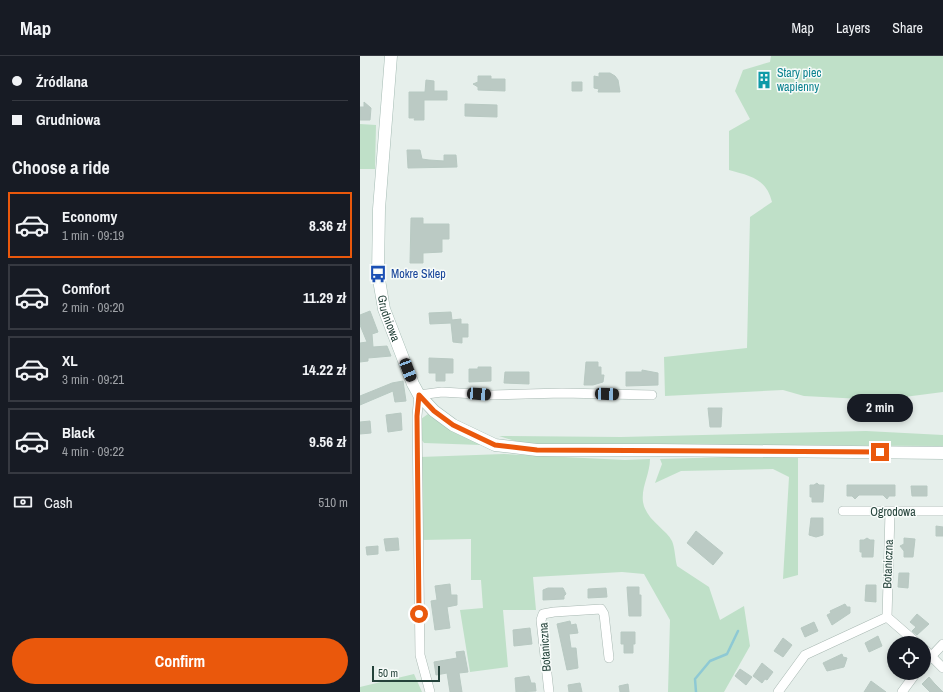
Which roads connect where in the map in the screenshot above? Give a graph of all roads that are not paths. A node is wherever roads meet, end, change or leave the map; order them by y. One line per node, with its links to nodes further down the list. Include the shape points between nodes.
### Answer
1 (391, 56): 2 (street, Grudniowa, via 379,209 378,274 384,309)
2 (419, 395): 3 (street, via 442,392 492,395); 4 (street, Grudniowa, via 434,411 453,425 495,445 537,450); 15 (street, via 417,416 420,655)
3 (652, 395)
4 (943, 453)
5 (843, 511): 7 (street, Ogrodowa)
6 (943, 511): 7 (street, Ogrodowa)
7 (890, 512): 8 (street, Botaniczna)
8 (887, 616): 9 (street); 17 (street, via 805,655)
9 (909, 636)
10 (943, 644): 11 (street)
11 (932, 656): 13 (street)
12 (609, 658): 16 (street, Botaniczna, via 604,614 601,609 543,614 541,620)
13 (943, 668)
14 (911, 680): 18 (street)
15 (430, 692)
16 (549, 692)
17 (778, 692)
18 (902, 692)

